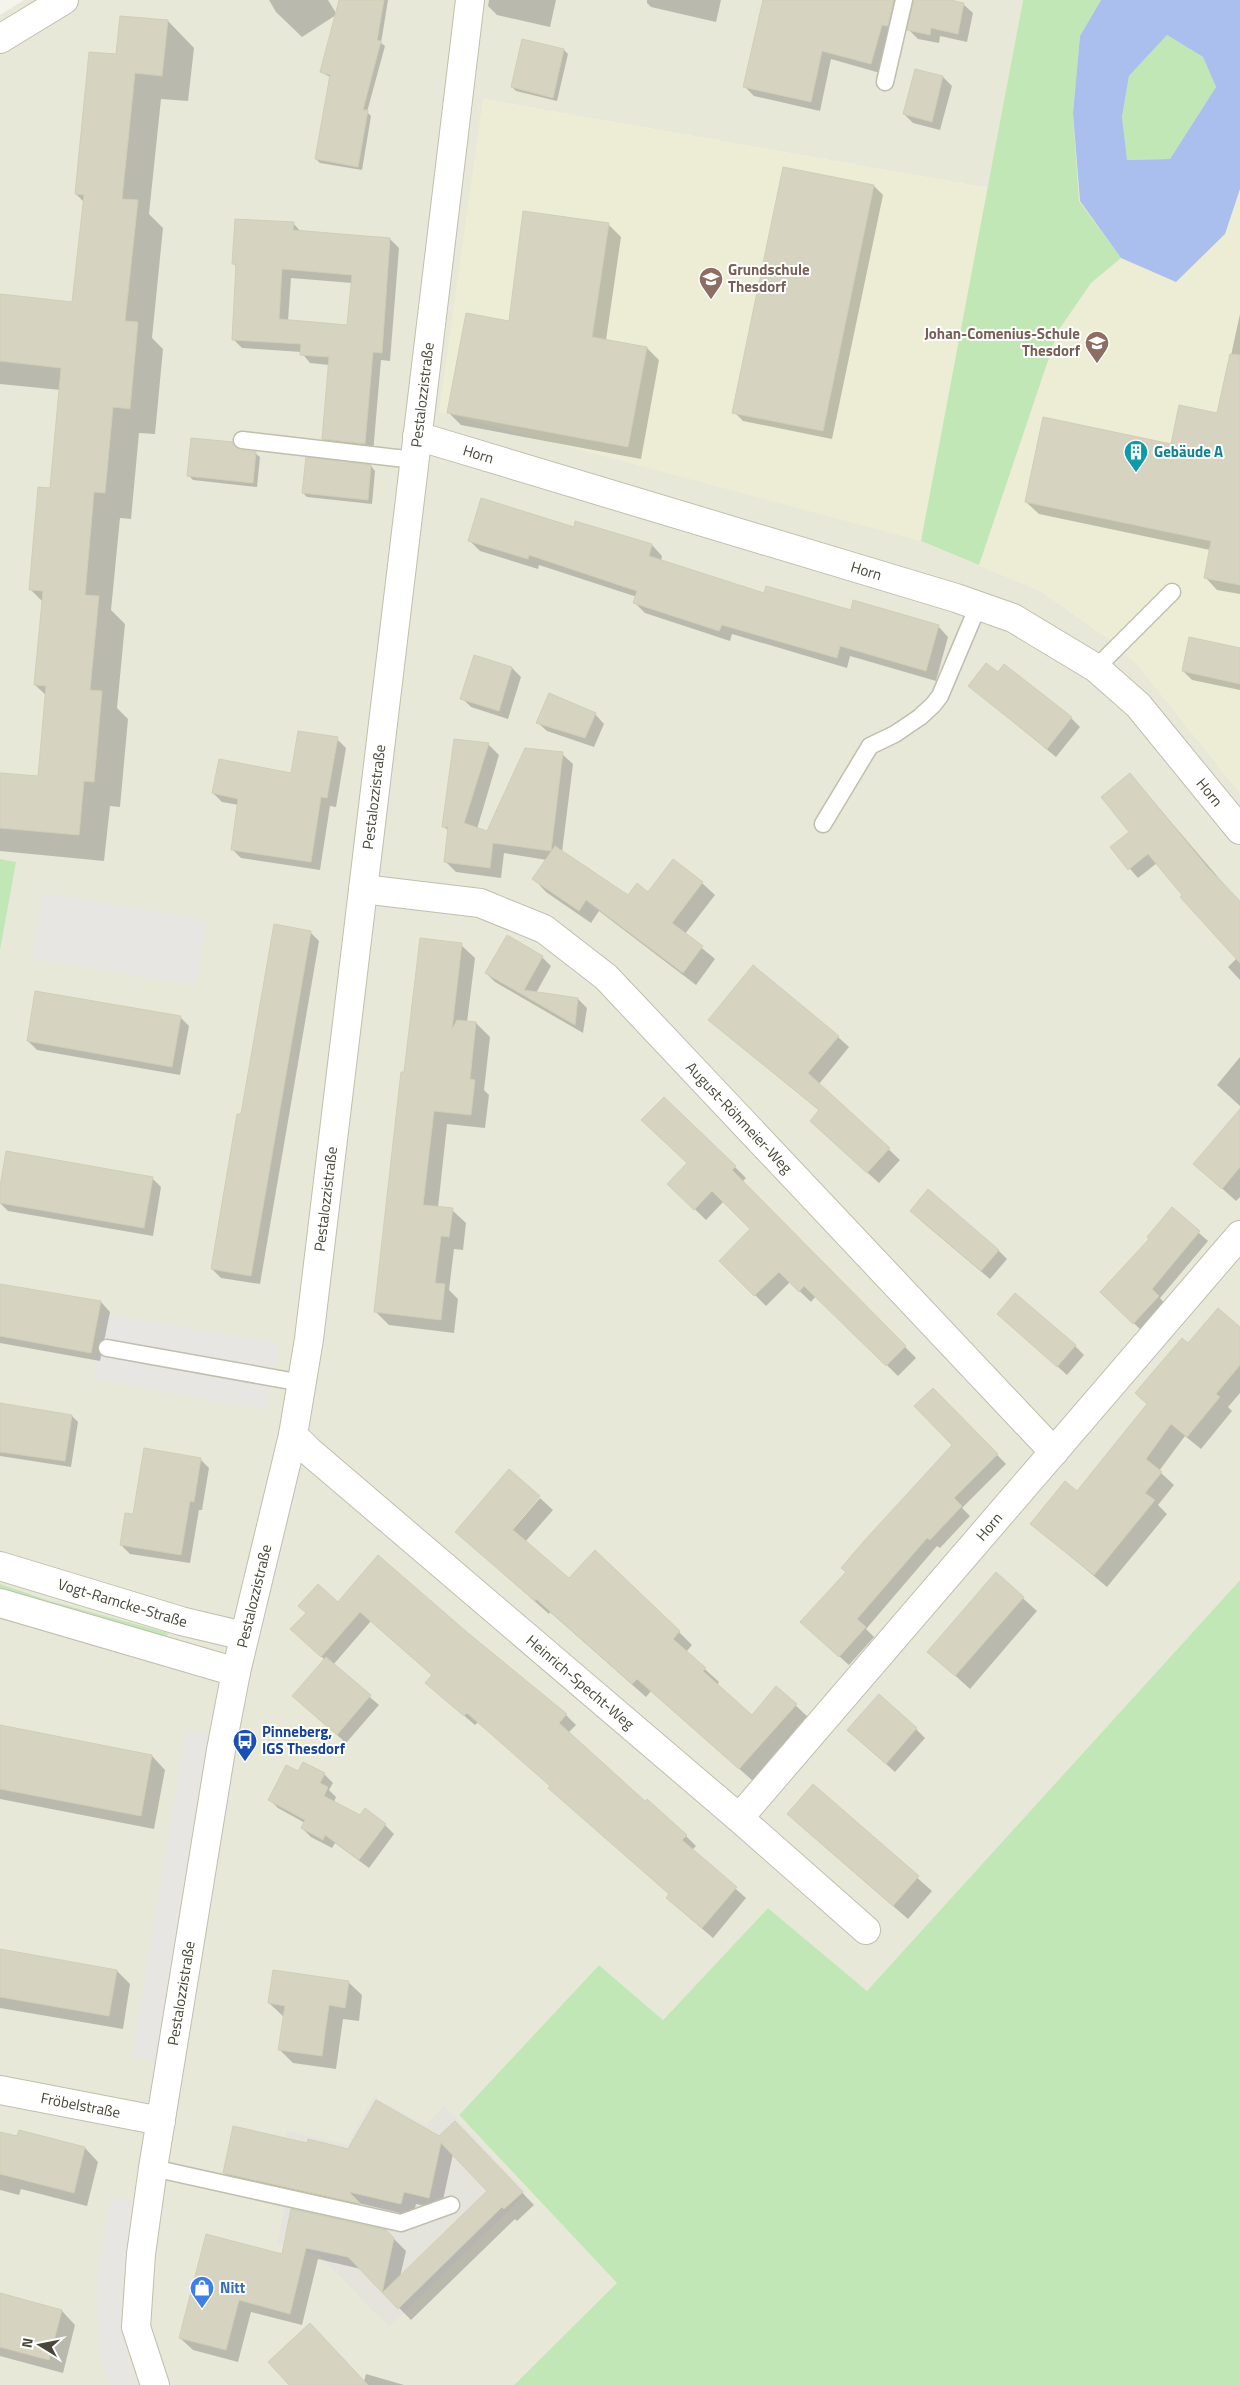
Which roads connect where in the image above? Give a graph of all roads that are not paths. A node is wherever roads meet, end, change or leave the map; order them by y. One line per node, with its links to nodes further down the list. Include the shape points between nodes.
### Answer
1 (64, 0): 4 (street)
2 (470, 0): 7 (street, Pestalozzistraße)
3 (904, 0): 5 (lane)
4 (0, 39)
5 (885, 82)
6 (242, 440): 7 (lane)
7 (415, 448): 9 (street, Horn); 13 (street, Pestalozzistraße)
8 (1172, 592): 10 (lane)
9 (978, 606): 10 (street, Horn, via 1013,618); 11 (lane, via 944,687 933,705 895,734 870,746)
10 (1096, 668): 12 (street, Horn, via 1138,706)
11 (823, 824)
12 (1240, 830)
13 (363, 889): 16 (street, Pestalozzistraße); 18 (street, August-Röhmeier-Weg, via 480,903 544,928 606,978)
14 (1240, 1236): 18 (street, Horn)
15 (107, 1348): 16 (lane)
16 (302, 1383): 17 (street, Pestalozzistraße)
17 (293, 1435): 21 (street, Pestalozzistraße); 23 (street, Heinrich-Specht-Weg)
18 (1054, 1452): 23 (street, Horn)
19 (0, 1566): 21 (street, Vogt-Ramcke-Straße, via 181,1621)
20 (0, 1603): 22 (street)
21 (244, 1636): 22 (street, Pestalozzistraße)
22 (236, 1672): 26 (street, Pestalozzistraße)
23 (739, 1818): 24 (street, Heinrich-Specht-Weg)
24 (866, 1930)
25 (0, 2090): 26 (street, Fröbelstraße)
26 (161, 2121): 27 (street, Pestalozzistraße)
27 (153, 2168): 28 (lane, via 402,2223); 29 (street, Pestalozzistraße, via 141,2254 136,2326)
28 (451, 2205)
29 (155, 2385)

